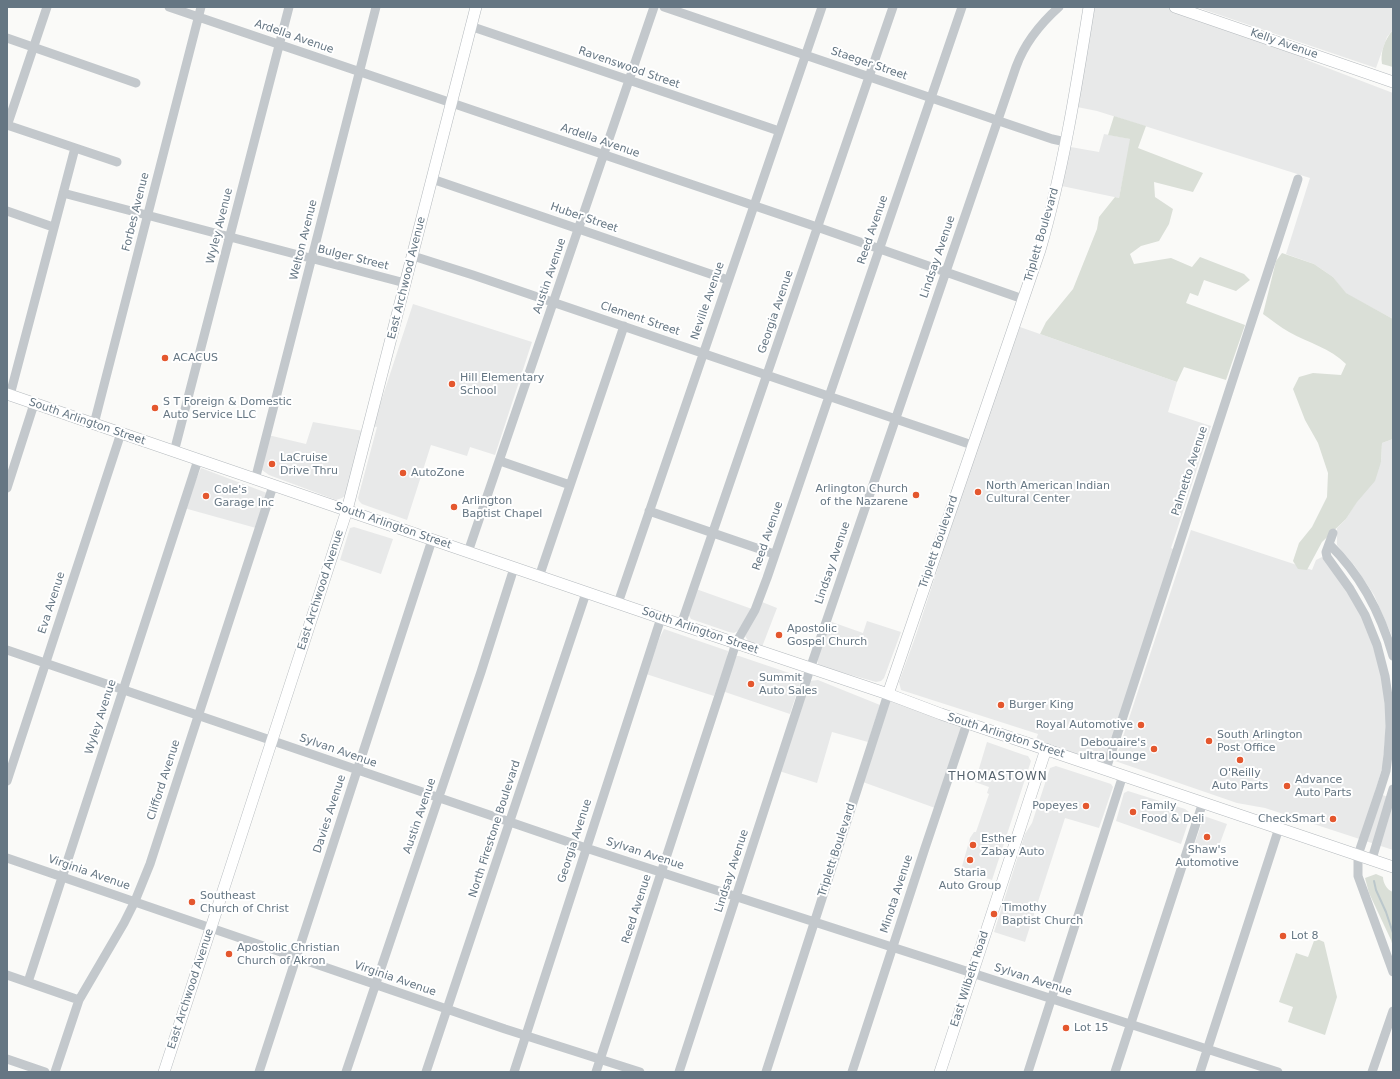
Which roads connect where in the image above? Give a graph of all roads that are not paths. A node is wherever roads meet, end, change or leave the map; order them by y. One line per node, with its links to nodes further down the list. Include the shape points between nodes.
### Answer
1 (47, 7): 19 (street)
2 (169, 7): 15 (street, Ardella Avenue)
3 (201, 7): 15 (street, Forbes Avenue)
4 (289, 7): 18 (street, Wyley Avenue)
5 (376, 7): 21 (street, Welton Avenue)
6 (476, 7): 16 (main road, East Archwood Avenue)
7 (654, 7): 23 (street, Austin Avenue)
8 (664, 7): 20 (street, Staeger Street)
9 (822, 7): 20 (street, Neville Avenue)
10 (892, 7): 22 (street, Georgia Avenue)
11 (962, 7): 26 (street, Reed Avenue)
12 (1059, 7): 28 (street, Lindsay Avenue, via 1026,44)
13 (1089, 7): 31 (main road, Triplett Boulevard)
14 (1176, 7): 24 (main road, Kelly Avenue)
15 (198, 17): 18 (street, Ardella Avenue); 40 (street, Forbes Avenue)
16 (470, 26): 23 (street, Ravenswood Street); 27 (main road, East Archwood Avenue)
17 (7, 38): 19 (street)
18 (279, 44): 21 (street, Ardella Avenue); 44 (street, Wyley Avenue)
19 (33, 48): 25 (street); 29 (street)
20 (805, 55): 22 (street, Staeger Street); 30 (street, Neville Avenue)
21 (359, 72): 27 (street, Ardella Avenue); 47 (street, Welton Avenue)
22 (869, 77): 26 (street, Staeger Street); 42 (street, Georgia Avenue)
23 (629, 81): 30 (street, Ravenswood Street); 33 (street, Austin Avenue)
24 (1393, 82)
25 (136, 83)
26 (930, 98): 28 (street, Staeger Street); 45 (street, Reed Avenue)
27 (452, 103): 33 (street, Ardella Avenue); 35 (main road, East Archwood Avenue)
28 (997, 121): 31 (street, Staeger Street); 48 (street, Lindsay Avenue)
29 (7, 125): 32 (street)
30 (779, 131): 38 (street, Neville Avenue)
31 (1066, 142): 51 (main road, Triplett Boulevard, via 1049,217)
32 (75, 148): 34 (street); 37 (street)
33 (604, 155): 38 (street, Ardella Avenue); 43 (street, Austin Avenue)
34 (117, 162)
35 (432, 179): 43 (street, Huber Street); 46 (main road, East Archwood Avenue)
36 (1298, 179): 97 (street, Palmetto Avenue)
37 (63, 193): 40 (street, Bulger Street); 41 (street)
38 (754, 206): 42 (street, Ardella Avenue); 49 (street, Neville Avenue)
39 (7, 211): 41 (street)
40 (147, 216): 44 (street, Bulger Street); 60 (street, Forbes Avenue)
41 (53, 227): 56 (street)
42 (817, 227): 45 (street, Ardella Avenue); 55 (street, Georgia Avenue)
43 (579, 229): 49 (street, Huber Street); 52 (street, Austin Avenue)
44 (229, 237): 47 (street, Bulger Street); 63 (street, Wyley Avenue)
45 (879, 249): 48 (street, Ardella Avenue); 57 (street, Reed Avenue)
46 (413, 256): 50 (main road, East Archwood Avenue); 52 (street, Clement Street)
47 (311, 259): 50 (street, Bulger Street); 66 (street, Welton Avenue)
48 (946, 271): 51 (street, Ardella Avenue); 59 (street, Lindsay Avenue)
49 (728, 280): 54 (street, Neville Avenue)
50 (405, 283): 70 (main road, East Archwood Avenue)
51 (1023, 298): 62 (main road, Triplett Boulevard)
52 (553, 302): 53 (street, Clement Street); 65 (street, Austin Avenue)
53 (624, 326): 54 (street, Clement Street); 67 (street)
54 (703, 353): 55 (street, Clement Street); 71 (street, Neville Avenue)
55 (767, 375): 57 (street, Clement Street); 73 (street, Georgia Avenue)
56 (8, 394): 58 (main road, South Arlington Street)
57 (829, 396): 59 (street, Clement Street); 77 (street, Reed Avenue)
58 (34, 404): 60 (main road, South Arlington Street); 69 (street)
59 (896, 419): 62 (street, Clement Street); 88 (street, Lindsay Avenue)
60 (94, 424): 61 (main road, South Arlington Street)
61 (121, 433): 63 (main road, South Arlington Street); 87 (street, Eva Avenue)
62 (972, 445): 90 (main road, Triplett Boulevard)
63 (174, 452): 64 (main road, South Arlington Street)
64 (198, 460): 66 (main road, South Arlington Street); 89 (street, Wyley Avenue)
65 (500, 461): 67 (street); 76 (street, Austin Avenue)
66 (255, 480): 68 (main road, South Arlington Street)
67 (570, 485): 79 (street)
68 (273, 486): 70 (main road, South Arlington Street); 92 (street, Clifford Avenue)
69 (7, 488)
70 (347, 510): 74 (main road, South Arlington Street); 94 (main road, East Archwood Avenue)
71 (649, 511): 73 (street); 81 (street, Neville Avenue)
72 (1333, 533): 75 (street)
73 (712, 534): 77 (street); 83 (street, Georgia Avenue)
74 (432, 540): 76 (main road, South Arlington Street); 96 (street, Davies Avenue)
75 (1329, 544): 86 (street, via 1357,576 1373,603); 91 (street, via 1327,558 1365,615 1377,645)
76 (468, 552): 78 (main road, South Arlington Street)
77 (774, 554): 84 (street, Reed Avenue, via 759,601)
78 (514, 568): 79 (main road, South Arlington Street); 101 (street, Austin Avenue)
79 (539, 577): 80 (main road, South Arlington Street)
80 (586, 593): 81 (main road, South Arlington Street); 103 (street, North Firestone Boulevard)
81 (618, 603): 82 (main road, South Arlington Street)
82 (661, 618): 83 (main road, South Arlington Street); 105 (street, Georgia Avenue)
83 (681, 625): 84 (main road, South Arlington Street)
84 (736, 643): 88 (main road, South Arlington Street); 110 (street, Reed Avenue)
85 (7, 650): 87 (street, Sylvan Avenue)
86 (1393, 656)
87 (45, 663): 89 (street, Sylvan Avenue); 99 (street, Eva Avenue)
88 (810, 668): 90 (main road, South Arlington Street); 112 (street, Lindsay Avenue)
89 (123, 689): 92 (street, Sylvan Avenue); 111 (street, Wyley Avenue)
90 (888, 694): 93 (main road, South Arlington Street); 114 (street, Triplett Boulevard)
91 (1391, 702): 106 (street, via 1386,771)
92 (198, 715): 94 (street, Sylvan Avenue); 113 (street, Clifford Avenue, via 150,864)
93 (967, 723): 95 (main road, South Arlington Street); 116 (street, Minota Avenue)
94 (272, 741): 96 (street, Sylvan Avenue); 115 (main road, East Archwood Avenue)
95 (1046, 749): 97 (main road, South Arlington Street); 118 (main road, East Wilbeth Road)
96 (357, 770): 101 (street, Sylvan Avenue); 117 (street, Davies Avenue)
97 (1106, 770): 98 (main road, South Arlington Street)
98 (1123, 775): 102 (main road, South Arlington Street); 123 (street)
99 (7, 781)
100 (1393, 789): 108 (street)
101 (438, 798): 103 (street, Sylvan Avenue); 122 (street, Austin Avenue)
102 (1202, 802): 104 (main road, South Arlington Street); 127 (street)
103 (510, 822): 105 (street, Sylvan Avenue); 125 (street, North Firestone Boulevard)
104 (1279, 828): 106 (main road, South Arlington Street); 129 (street)
105 (586, 848): 110 (street, Sylvan Avenue); 128 (street, Georgia Avenue)
106 (1358, 855): 108 (main road, South Arlington Street); 119 (street, via 1358,876)
107 (7, 858): 111 (street, Virginia Avenue)
108 (1372, 860): 109 (main road, South Arlington Street)
109 (1393, 867)
110 (661, 872): 112 (street, Sylvan Avenue); 131 (street, Reed Avenue)
111 (62, 876): 113 (street, Virginia Avenue); 121 (street, Wyley Avenue)
112 (736, 896): 114 (street, Sylvan Avenue); 141 (street, Lindsay Avenue)
113 (135, 901): 115 (street, Virginia Avenue); 124 (street, Clifford Avenue)
114 (814, 922): 116 (street, Sylvan Avenue); 142 (street, Triplett Boulevard)
115 (211, 927): 117 (street, Virginia Avenue); 134 (main road, East Archwood Avenue)
116 (892, 946): 118 (street, Sylvan Avenue); 143 (street, Minota Avenue)
117 (296, 957): 122 (street, Virginia Avenue); 135 (street, Davies Avenue)
118 (972, 972): 123 (street, Sylvan Avenue); 144 (main road, East Wilbeth Road)
119 (1393, 972)
120 (7, 975): 121 (street)
121 (28, 982): 124 (street)
122 (375, 984): 125 (street, Virginia Avenue); 136 (street, Austin Avenue)
123 (1051, 998): 127 (street, Sylvan Avenue); 145 (street)
124 (79, 1000): 133 (street, Clifford Avenue)
125 (447, 1009): 128 (street, Virginia Avenue); 137 (street, North Firestone Boulevard)
126 (1393, 1010): 149 (street)
127 (1130, 1024): 129 (street, Sylvan Avenue); 146 (street)
128 (526, 1035): 131 (street, Virginia Avenue); 138 (street, Georgia Avenue)
129 (1208, 1048): 147 (street); 148 (street, Sylvan Avenue)
130 (7, 1059): 132 (street)
131 (600, 1059): 139 (street, Reed Avenue); 140 (street, Virginia Avenue)
132 (45, 1072)
133 (55, 1072)
134 (164, 1072)
135 (258, 1072)
136 (346, 1072)
137 (426, 1072)
138 (514, 1072)
139 (596, 1072)
140 (640, 1072)
141 (680, 1072)
142 (766, 1072)
143 (852, 1072)
144 (940, 1072)
145 (1028, 1072)
146 (1115, 1072)
147 (1200, 1072)
148 (1278, 1072)
149 (1372, 1072)

